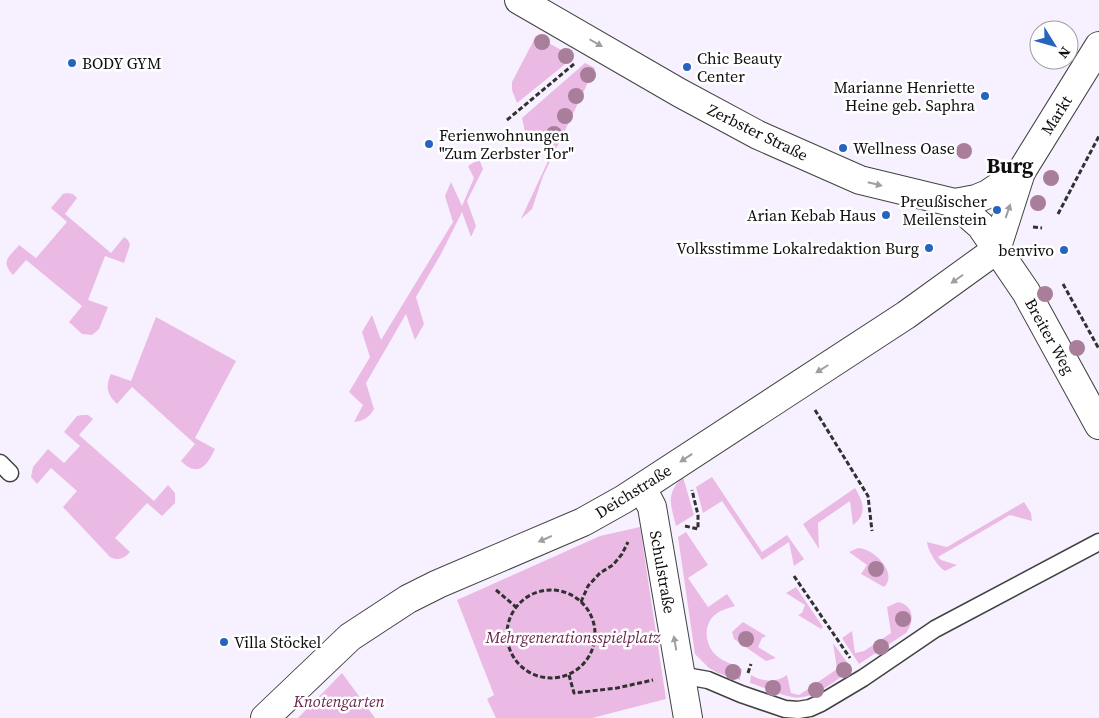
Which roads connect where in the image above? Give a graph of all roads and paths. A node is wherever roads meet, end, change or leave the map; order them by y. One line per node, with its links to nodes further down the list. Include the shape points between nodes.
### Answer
1 (519, 0): 2 (street, Zerbster Straße, one-way to 2)
2 (597, 44): 4 (path); 7 (street, Zerbster Straße, one-way to 7, via 758,134 860,180)
3 (1099, 46): 6 (street, Markt)
4 (507, 120)
5 (1099, 136): 8 (path)
6 (1022, 172): 7 (street, Markt, via 988,194); 9 (street, one-way to 6)
7 (955, 203): 9 (street, Zerbster Straße, via 981,226)
8 (1058, 214)
9 (996, 250): 12 (street, Deichstraße, one-way to 12, via 906,315); 13 (street, Breiter Weg, via 1026,292)
10 (1063, 284): 11 (path)
11 (1099, 349)
12 (799, 384): 14 (street, Deichstraße, one-way to 14); 17 (path, via 868,496)
13 (1099, 425)
14 (684, 459): 15 (street, Deichstraße); 16 (path, via 698,515)
15 (633, 493): 20 (path, via 629,540 613,565 588,586); 22 (street, Schulstraße, one-way to 15, via 652,507); 25 (street, Deichstraße, one-way to 25, via 574,526 408,599 350,637)
16 (698, 529)
17 (872, 531)
18 (1099, 542): 23 (lane, via 935,629)
19 (794, 576): 23 (path)
20 (581, 602): 21 (path, via 595,627 595,642 581,667); 21 (path, via 555,590 540,591 516,607 509,620 509,649 516,662 540,678 555,679)
21 (569, 675): 22 (path, via 574,693)
22 (680, 675): 23 (lane, via 708,680 785,709 798,710 822,703); 24 (street, Schulstraße)
23 (863, 678)
24 (687, 713)
25 (265, 718)

